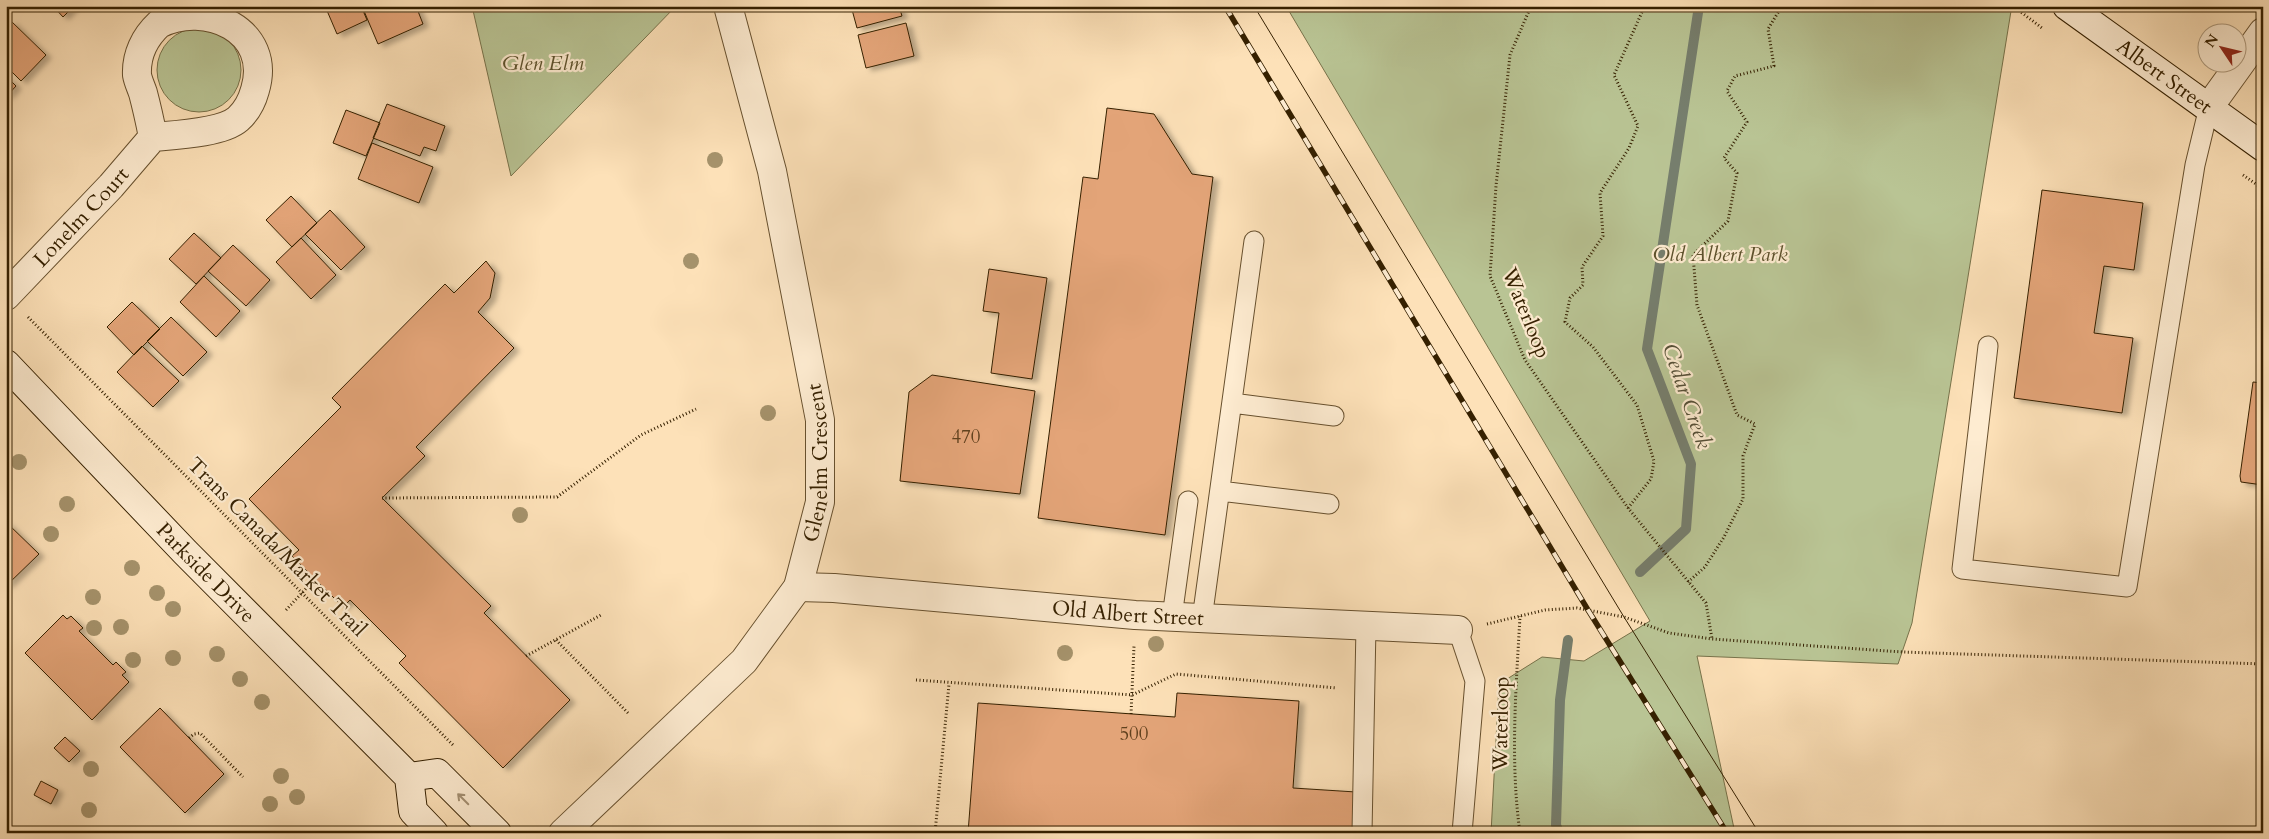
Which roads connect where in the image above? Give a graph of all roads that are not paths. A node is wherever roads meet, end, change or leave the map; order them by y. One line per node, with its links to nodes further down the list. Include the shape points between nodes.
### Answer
1 (728, 6): 16 (street, Glenelm Crescent, via 772,171 820,420 820,502)
2 (2067, 6): 4 (street, Albert Street)
3 (2263, 32): 4 (street)
4 (2209, 107): 6 (street, Albert Street); 9 (lane, via 2195,164 2128,587 1962,569)
5 (154, 137): 5 (street, via 214,130 237,120 252,102 258,79 258,60 250,37 238,22 220,12 202,9 178,11 147,36 139,55 137,75); 8 (street, Lonelm Court)
6 (2263, 147)
7 (1254, 241): 11 (lane)
8 (7, 296)
9 (1988, 346)
10 (6, 364): 21 (street, Parkside Drive, via 264,632)
11 (1232, 403): 12 (lane); 13 (lane)
12 (1334, 416)
13 (1220, 491): 15 (lane); 18 (lane)
14 (1188, 502): 17 (lane)
15 (1328, 504)
16 (798, 587): 17 (street, Old Albert Street); 24 (street, Glenelm Crescent, via 744,661)
17 (1172, 617): 18 (street, Old Albert Street)
18 (1202, 618): 19 (street, Old Albert Street)
19 (1366, 626): 20 (street, Old Albert Street); 25 (lane)
20 (1458, 630): 26 (lane, via 1475,681)
21 (409, 777): 22 (street, via 413,811); 23 (street, one-way to 21, via 437,774)
22 (434, 833)
23 (497, 833)
24 (563, 833)
25 (1362, 833)
26 (1462, 833)

